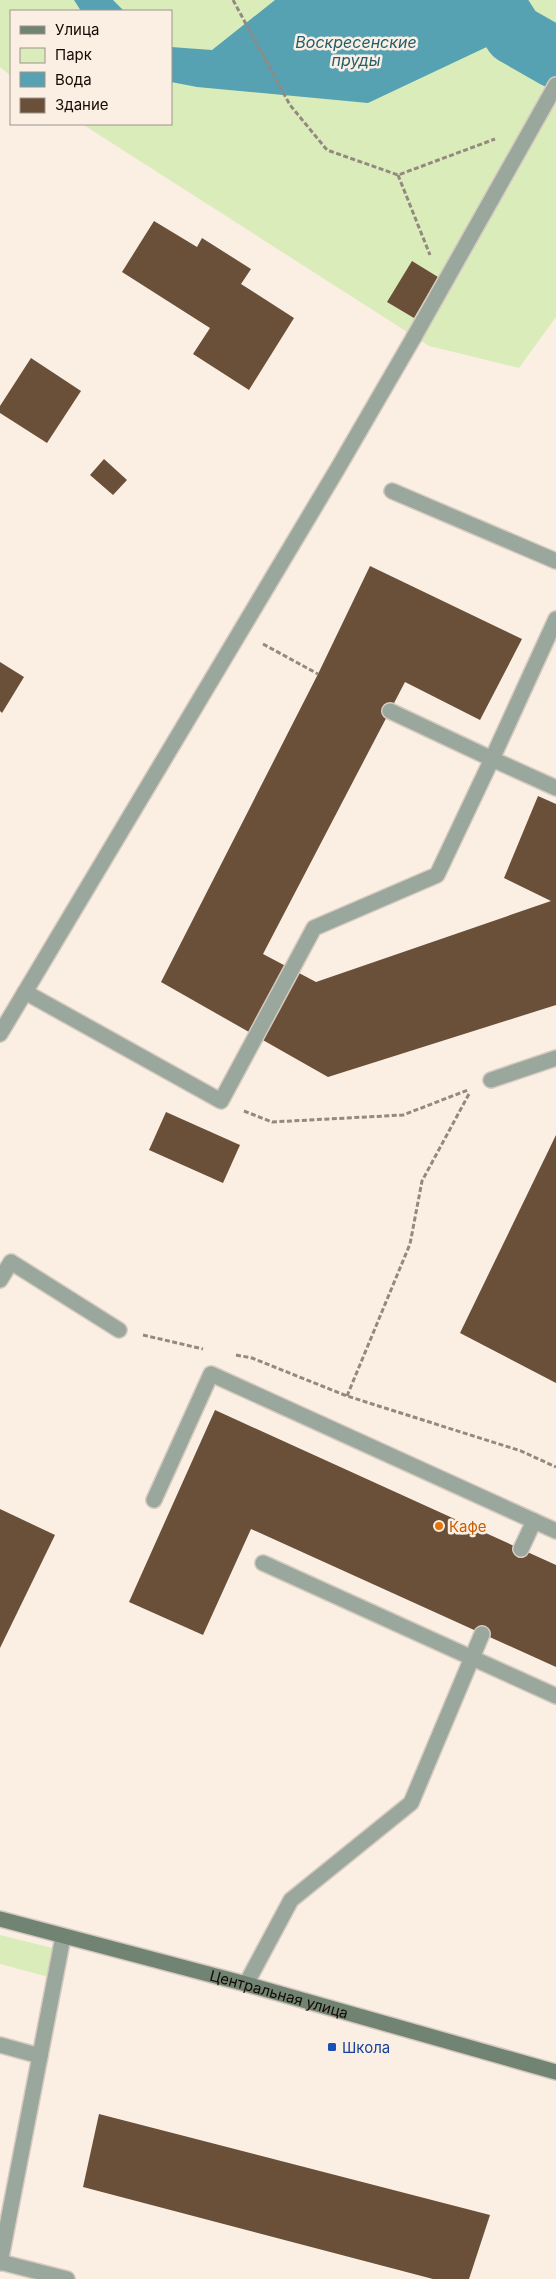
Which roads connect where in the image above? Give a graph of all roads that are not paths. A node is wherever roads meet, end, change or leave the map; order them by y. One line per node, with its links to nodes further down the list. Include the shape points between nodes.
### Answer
1 (556, 85): 8 (street, via 414,337)
2 (392, 492): 3 (street)
3 (556, 561)
4 (556, 619): 6 (street)
5 (390, 711): 6 (street)
6 (492, 759): 7 (street); 8 (street, via 437,875 314,928 220,1101)
7 (556, 788)
8 (25, 992): 9 (street)
9 (0, 1034)
10 (556, 1058): 11 (street)
11 (491, 1080)
12 (0, 1280): 13 (street, via 11,1262)
13 (119, 1330)
14 (154, 1500): 15 (street, via 211,1374)
15 (534, 1521): 16 (street); 17 (street)
16 (556, 1531)
17 (521, 1549)
18 (263, 1563): 20 (street)
19 (482, 1634): 20 (street)
20 (472, 1658): 21 (street); 24 (street, via 412,1803 291,1900)
21 (556, 1696)
22 (0, 1919): 23 (main road, Центральная улица)
23 (63, 1937): 24 (main road, Центральная улица); 26 (street)
24 (246, 1984): 27 (main road, Центральная улица)
25 (0, 2045): 26 (street)
26 (40, 2056): 28 (street)
27 (556, 2072)
28 (0, 2263): 29 (street)
29 (67, 2279)

